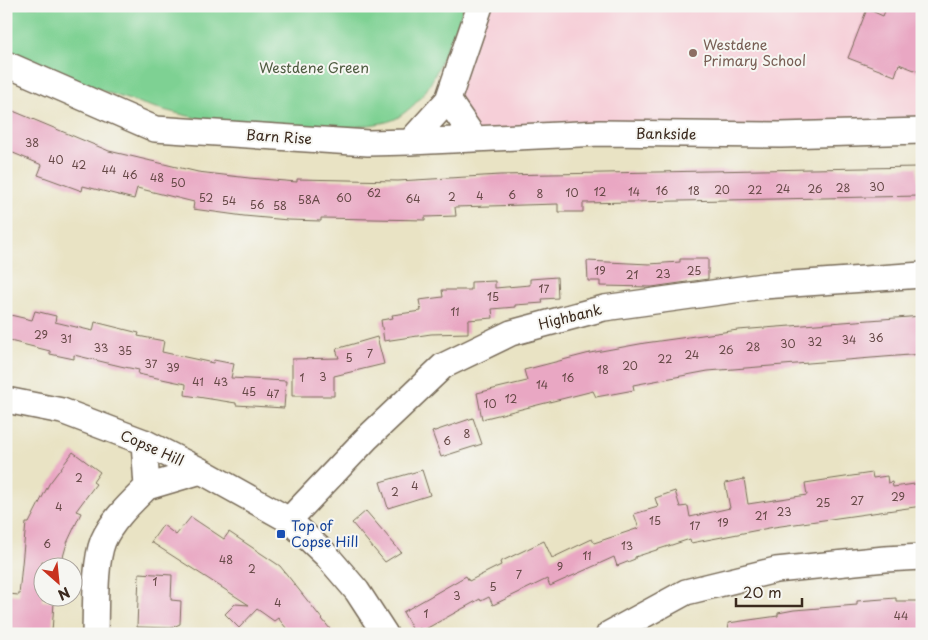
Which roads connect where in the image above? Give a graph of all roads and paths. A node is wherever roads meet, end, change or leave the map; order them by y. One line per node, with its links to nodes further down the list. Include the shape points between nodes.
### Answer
1 (480, 6): 3 (street)
2 (6, 64): 6 (street, Barn Rise, via 156,129)
3 (448, 100): 5 (street); 6 (street)
4 (922, 131): 5 (street, Bankside, via 781,135 600,133)
5 (474, 138): 6 (street, Bankside)
6 (410, 142)
7 (922, 275): 12 (street, Highbank, via 763,286 604,308 511,333 443,366 367,438)
8 (6, 400): 9 (street, Copse Hill, via 62,411)
9 (144, 442): 10 (street, Copse Hill); 11 (street)
10 (201, 471): 11 (street); 12 (street, Copse Hill)
11 (147, 486): 14 (street, via 122,512 103,541)
12 (289, 520): 15 (street, Copse Hill, via 327,556 357,591)
13 (922, 557): 16 (street, via 776,570 686,592)
14 (95, 634)
15 (385, 634)
16 (609, 634)

